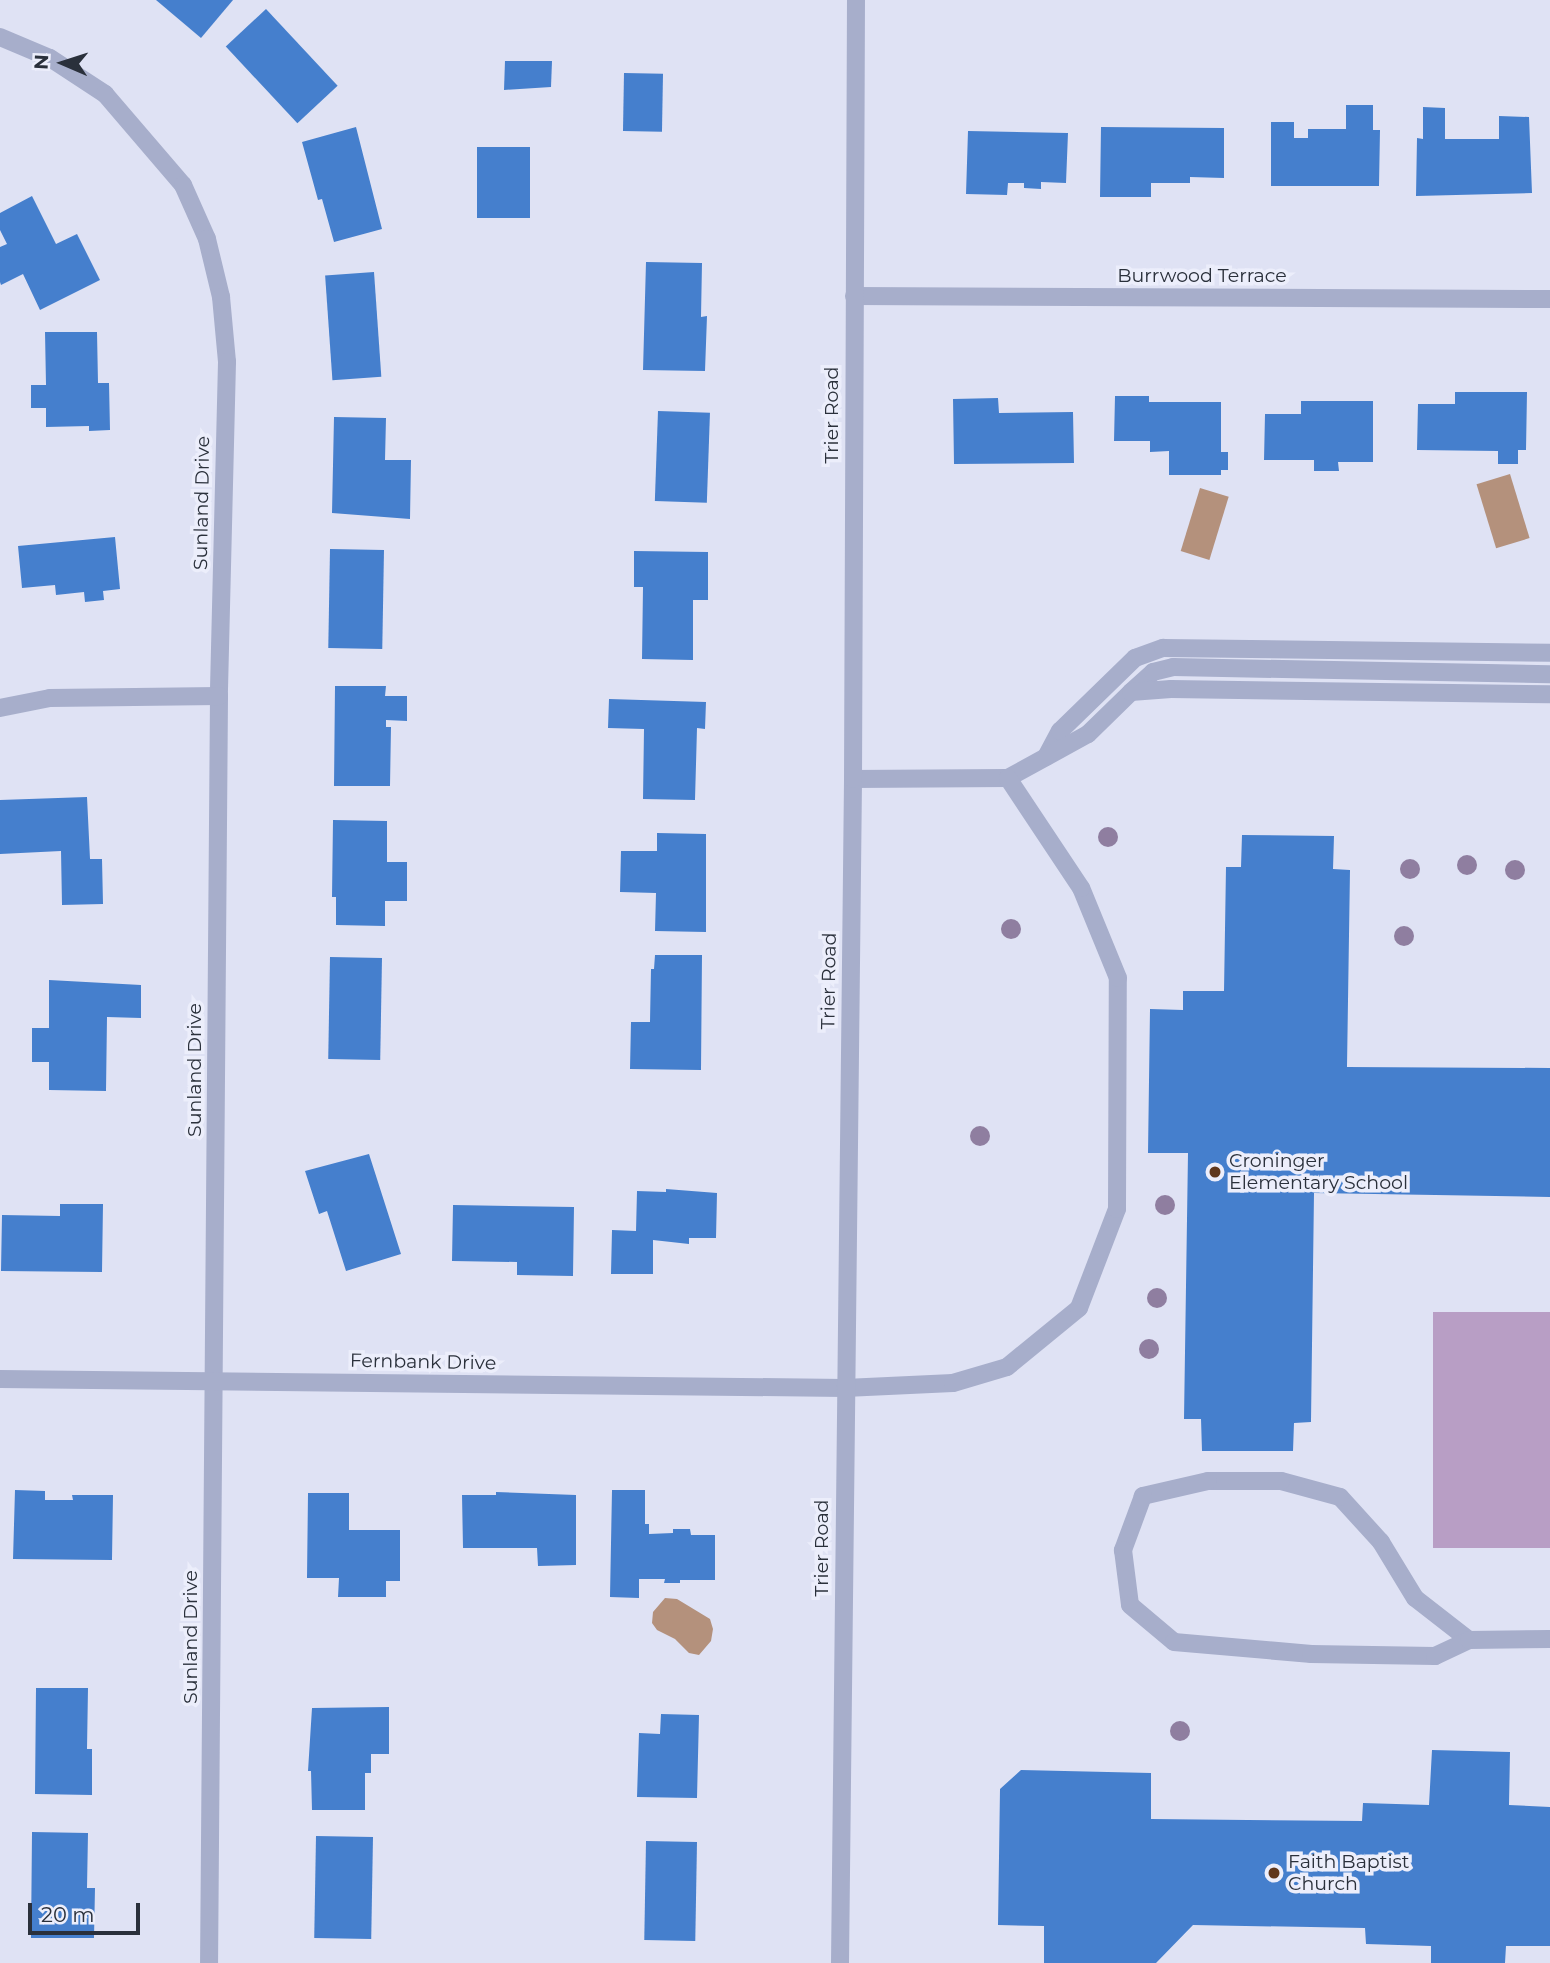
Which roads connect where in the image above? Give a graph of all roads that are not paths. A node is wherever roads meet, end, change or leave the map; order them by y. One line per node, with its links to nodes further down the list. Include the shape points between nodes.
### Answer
1 (856, 0): 3 (street, Trier Road)
2 (0, 37): 9 (street, Sunland Drive, via 50,58 105,94 183,185 206,239 221,297 227,362)
3 (854, 296): 4 (street, Burrwood Terrace); 13 (street, Trier Road)
4 (1550, 299)
5 (1550, 653): 11 (street, via 1163,648 1135,658 1060,731)
6 (1550, 674): 7 (street, via 1173,667 1153,672)
7 (1131, 692): 8 (street); 11 (street, via 1088,734)
8 (1550, 694)
9 (219, 695): 10 (street, via 50,698); 15 (street, Sunland Drive)
10 (0, 708)
11 (1046, 757): 12 (street)
12 (1008, 778): 13 (street); 16 (street, Fernbank Drive, via 1081,888 1118,978 1117,1209 1079,1308 1007,1367 953,1383)
13 (853, 779): 16 (street, Trier Road)
14 (0, 1379): 15 (street, Fernbank Drive)
15 (214, 1381): 16 (street, Fernbank Drive); 19 (street, Sunland Drive)
16 (845, 1388): 20 (street, Trier Road)
17 (1550, 1639): 18 (street)
18 (1469, 1640): 18 (street, via 1415,1598 1381,1542 1340,1497 1281,1481 1208,1481 1143,1496 1123,1549 1130,1605 1174,1642 1311,1654 1435,1656)
19 (209, 1963)
20 (840, 1963)

